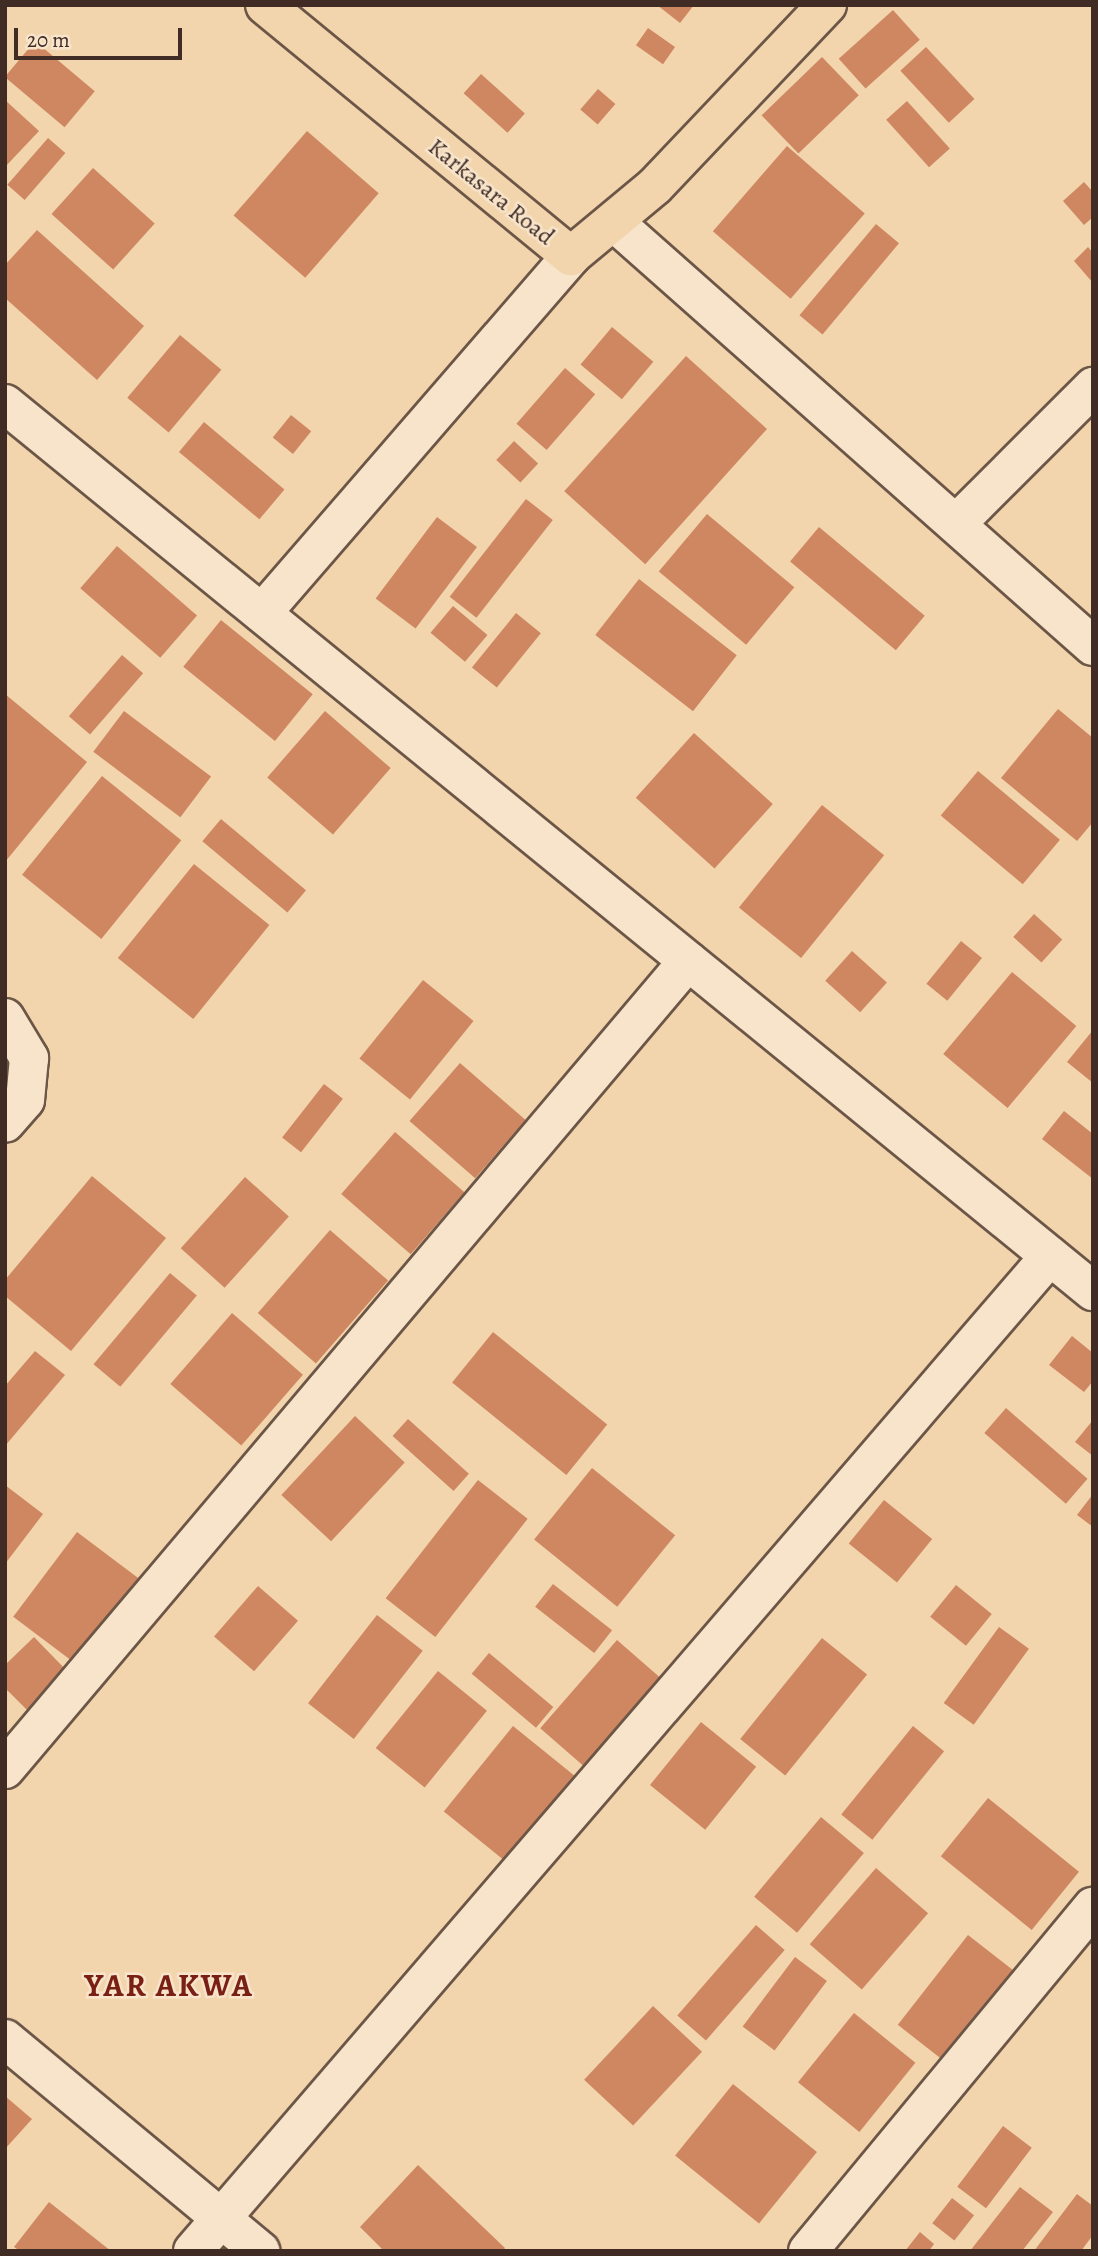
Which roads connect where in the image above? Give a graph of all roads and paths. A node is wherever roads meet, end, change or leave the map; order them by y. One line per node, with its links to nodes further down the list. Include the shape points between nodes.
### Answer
1 (265, 5): 4 (main road, Karkasara Road)
2 (827, 5): 3 (main road, Karkasara Road, via 655,186)
3 (614, 222): 4 (main road, Karkasara Road); 7 (street)
4 (571, 256): 8 (street)
5 (1093, 387): 7 (street)
6 (5, 404): 8 (street)
7 (956, 524): 9 (street)
8 (262, 613): 10 (street)
9 (1093, 646)
10 (688, 961): 13 (street); 15 (street)
11 (5, 1018): 12 (street, via 29,1058 25,1100)
12 (5, 1123)
13 (1049, 1256): 14 (street); 18 (street)
14 (1093, 1291)
15 (5, 1769)
16 (1093, 1907): 21 (street)
17 (5, 2039): 18 (street)
18 (220, 2218): 19 (street); 20 (street)
19 (193, 2251)
20 (260, 2251)
21 (808, 2251)

